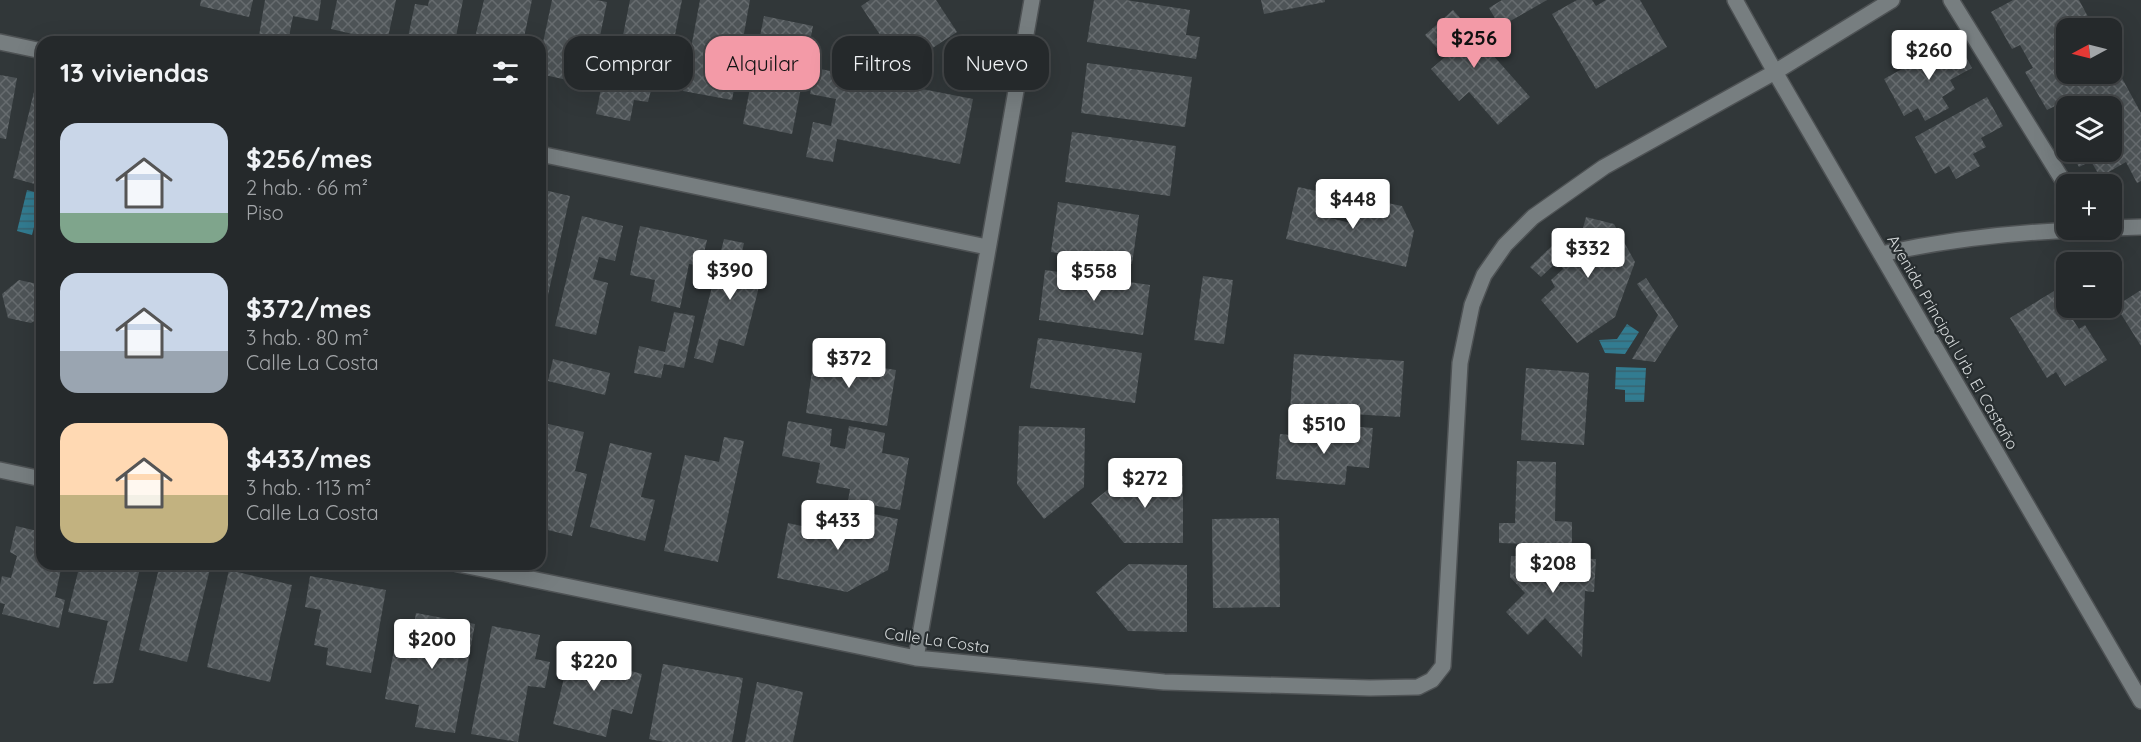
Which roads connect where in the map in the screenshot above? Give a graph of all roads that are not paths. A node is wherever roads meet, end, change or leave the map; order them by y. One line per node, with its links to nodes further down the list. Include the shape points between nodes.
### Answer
1 (1032, 0): 13 (street)
2 (1735, 0): 7 (street, Avenida Principal Urb. El Castaño)
3 (1892, 0): 7 (street)
4 (1951, 0): 9 (street)
5 (0, 42): 6 (street)
6 (36, 50)
7 (1775, 72): 14 (street, Avenida Principal Urb. El Castaño); 18 (street, Calle La Costa, via 1604,167 1565,193 1512,238 1484,275 1472,305 1460,363 1443,666 1432,680 1418,687 1370,688 1164,682)
8 (546, 155): 13 (street)
9 (2059, 174)
10 (2141, 227): 11 (street)
11 (2122, 228)
12 (2056, 231): 14 (street, via 1927,244)
13 (987, 247): 18 (street)
14 (1881, 254): 19 (street, Avenida Principal Urb. El Castaño)
15 (0, 470): 16 (street)
16 (36, 477)
17 (487, 570): 18 (street, Calle La Costa)
18 (916, 658)
19 (2141, 701)

